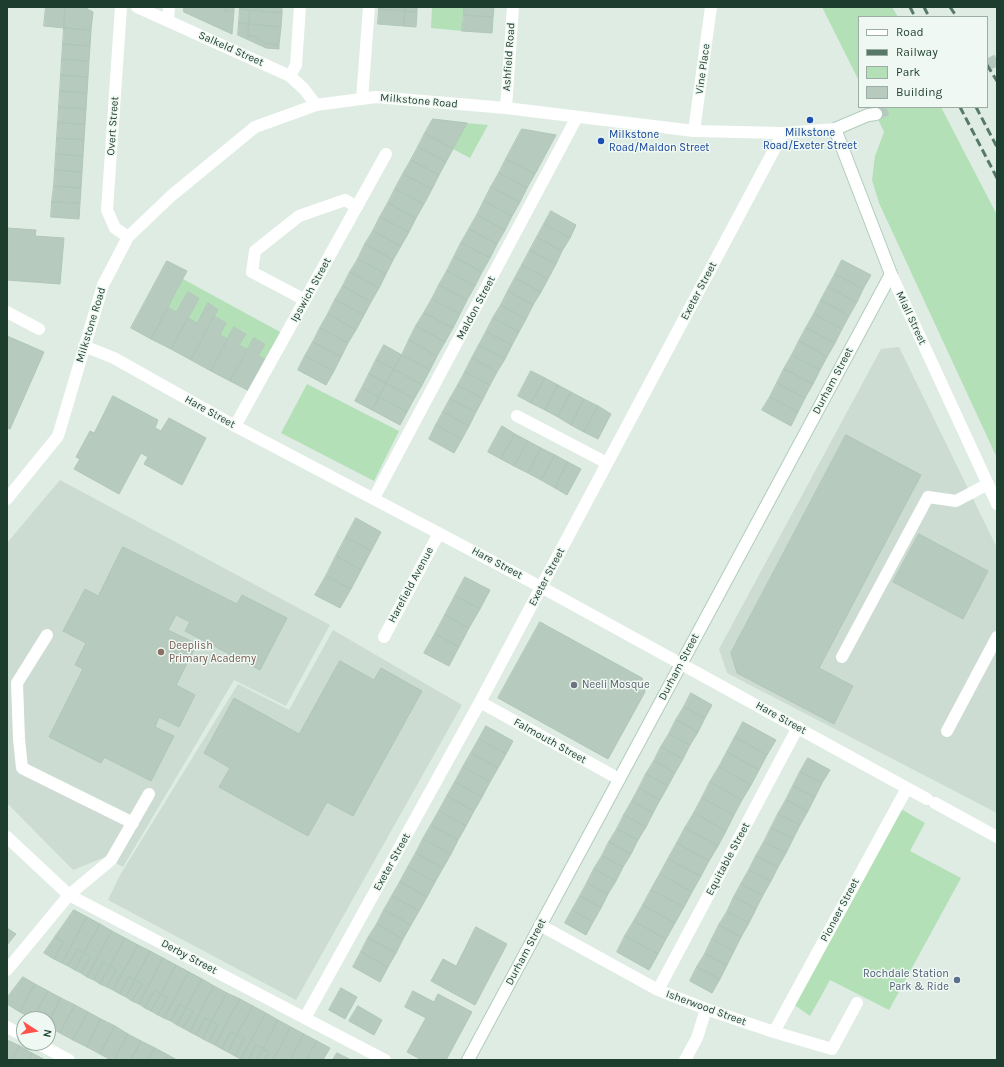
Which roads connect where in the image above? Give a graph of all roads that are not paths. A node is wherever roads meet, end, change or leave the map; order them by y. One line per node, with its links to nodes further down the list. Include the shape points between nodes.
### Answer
1 (121, 7): 20 (street, Overt Street, via 107,210 115,228)
2 (137, 7): 8 (street, Salkeld Street)
3 (169, 7): 8 (street)
4 (300, 7): 9 (street, via 296,65)
5 (369, 7): 10 (street)
6 (513, 7): 12 (street, Ashfield Road)
7 (711, 7): 16 (street, Vine Place)
8 (168, 21): 9 (street, Salkeld Street)
9 (290, 76): 11 (street, Salkeld Street)
10 (362, 99): 11 (street, Milkstone Road); 12 (street, Milkstone Road, via 376,97)
11 (316, 105): 20 (street, Milkstone Road, via 255,127 171,196)
12 (506, 108): 14 (street, Milkstone Road)
13 (876, 114): 15 (street, Milkstone Road)
14 (577, 117): 16 (street, Milkstone Road); 30 (street, Maldon Street)
15 (835, 129): 17 (street, Milkstone Road); 21 (street, Miall Street)
16 (694, 131): 17 (street, Milkstone Road)
17 (783, 133): 28 (street, Exeter Street)
18 (386, 154): 19 (street, Ipswich Street)
19 (357, 207): 22 (street, Ipswich Street); 22 (street, via 345,200 299,216 255,251 252,272)
20 (128, 237): 25 (street, Milkstone Road, via 102,285)
21 (891, 274): 29 (street, Miall Street); 39 (street, Durham Street)
22 (305, 300): 27 (street, Ipswich Street)
23 (7, 312): 24 (street)
24 (39, 329)
25 (84, 346): 27 (street, Hare Street, via 114,358); 31 (street, Milkstone Road, via 58,436)
26 (517, 416): 28 (street)
27 (235, 426): 30 (street, Hare Street)
28 (607, 463): 34 (street, Exeter Street)
29 (988, 484): 32 (street, Miall Street); 38 (street, via 956,501 928,497)
30 (374, 498): 33 (street, Hare Street)
31 (7, 499)
32 (997, 504)
33 (439, 533): 34 (street, Hare Street); 36 (street, Harefield Avenue)
34 (542, 587): 39 (street, Hare Street); 40 (street, Exeter Street)
35 (47, 635): 46 (street, via 17,683 22,768)
36 (384, 637)
37 (997, 638): 42 (street)
38 (842, 657)
39 (682, 663): 41 (street, Hare Street); 43 (street, Durham Street)
40 (480, 702): 43 (street, Falmouth Street); 55 (street, Exeter Street)
41 (798, 727): 44 (street, Hare Street); 52 (street, Equitable Street)
42 (946, 731)
43 (619, 779): 50 (street, Durham Street)
44 (907, 788): 48 (street, Hare Street); 58 (street, Pioneer Street)
45 (149, 794): 46 (street)
46 (132, 823): 49 (street, via 111,860)
47 (7, 837): 49 (street, Derby Street)
48 (997, 837)
49 (69, 895): 51 (street); 55 (street, Derby Street)
50 (540, 925): 52 (street, Isherwood Street); 62 (street, Durham Street)
51 (7, 970)
52 (658, 990): 54 (street, Isherwood Street)
53 (857, 1003): 58 (street, Isherwood Street, via 832,1049)
54 (706, 1009): 58 (street, Isherwood Street); 63 (street, via 698,1038)
55 (305, 1018): 61 (street, Derby Street)
56 (7, 1027): 57 (street)
57 (16, 1032)
58 (774, 1032)
59 (52, 1051): 60 (street)
60 (69, 1060)
61 (385, 1060)
62 (468, 1060)
63 (685, 1060)

